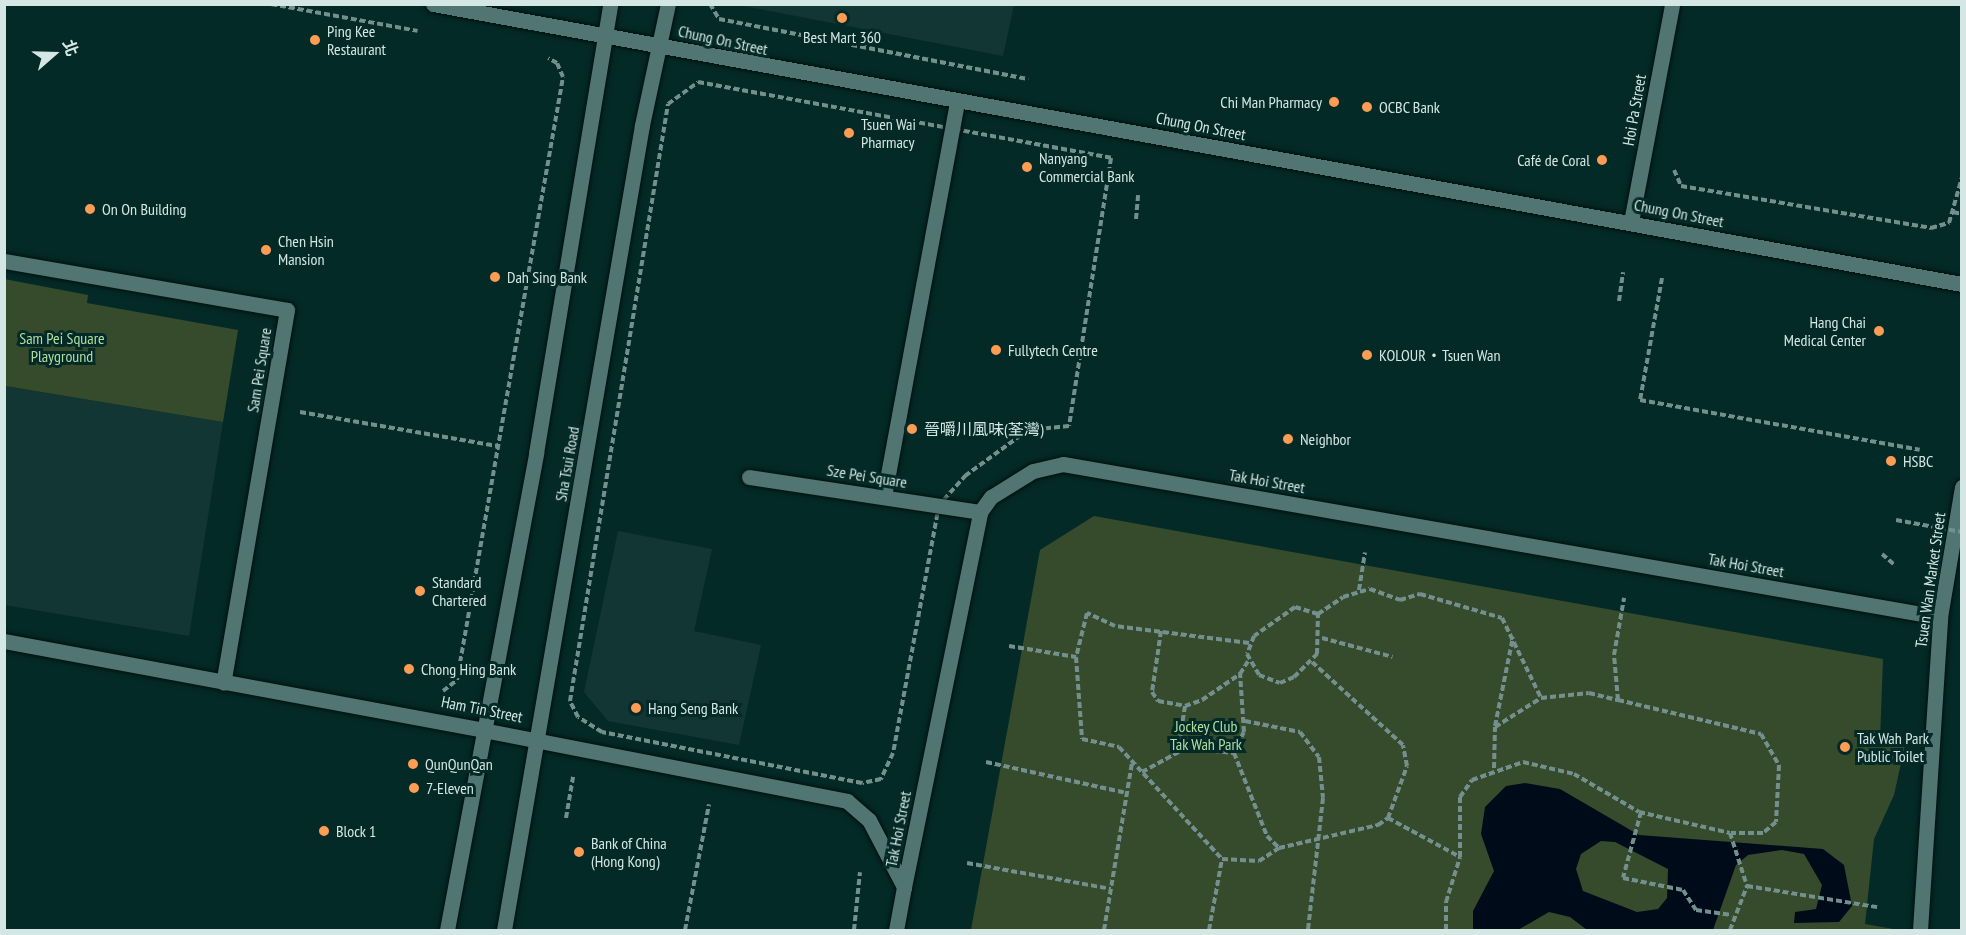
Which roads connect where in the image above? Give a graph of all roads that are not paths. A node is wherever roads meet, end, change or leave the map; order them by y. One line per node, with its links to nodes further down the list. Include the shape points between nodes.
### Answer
1 (433, 4): 5 (street, Chung On Street)
2 (610, 4): 5 (street, Sha Tsui Road)
3 (668, 4): 6 (street, Sha Tsui Road)
4 (1672, 4): 8 (street, Hoi Pa Street)
5 (605, 34): 6 (street, Chung On Street); 18 (street, Sha Tsui Road)
6 (660, 44): 7 (street, Chung On Street); 19 (street, Sha Tsui Road, via 642,125)
7 (957, 101): 8 (street, Chung On Street); 13 (street)
8 (1631, 222): 10 (street, Chung On Street)
9 (4, 261): 17 (street, Sam Pei Square, via 287,310)
10 (1962, 284)
11 (749, 477): 13 (street, Sze Pei Square)
12 (1962, 487): 15 (street, Tsuen Wan Market Street)
13 (884, 496): 14 (street, Sze Pei Square)
14 (980, 512): 15 (street, Tak Hoi Street, via 1008,485 1033,471 1063,464); 20 (street, Tak Hoi Street)
15 (1940, 617): 24 (street, Tsuen Wan Market Street)
16 (4, 641): 17 (street, Ham Tin Street)
17 (222, 683): 18 (street, Ham Tin Street)
18 (483, 730): 19 (street, Ham Tin Street); 21 (street, Sha Tsui Road)
19 (538, 738): 20 (street, Ham Tin Street, via 847,801 875,828); 22 (street, Sha Tsui Road)
20 (904, 887): 23 (street, Tak Hoi Street)
21 (447, 930)
22 (504, 930)
23 (896, 930)
24 (1920, 930)

